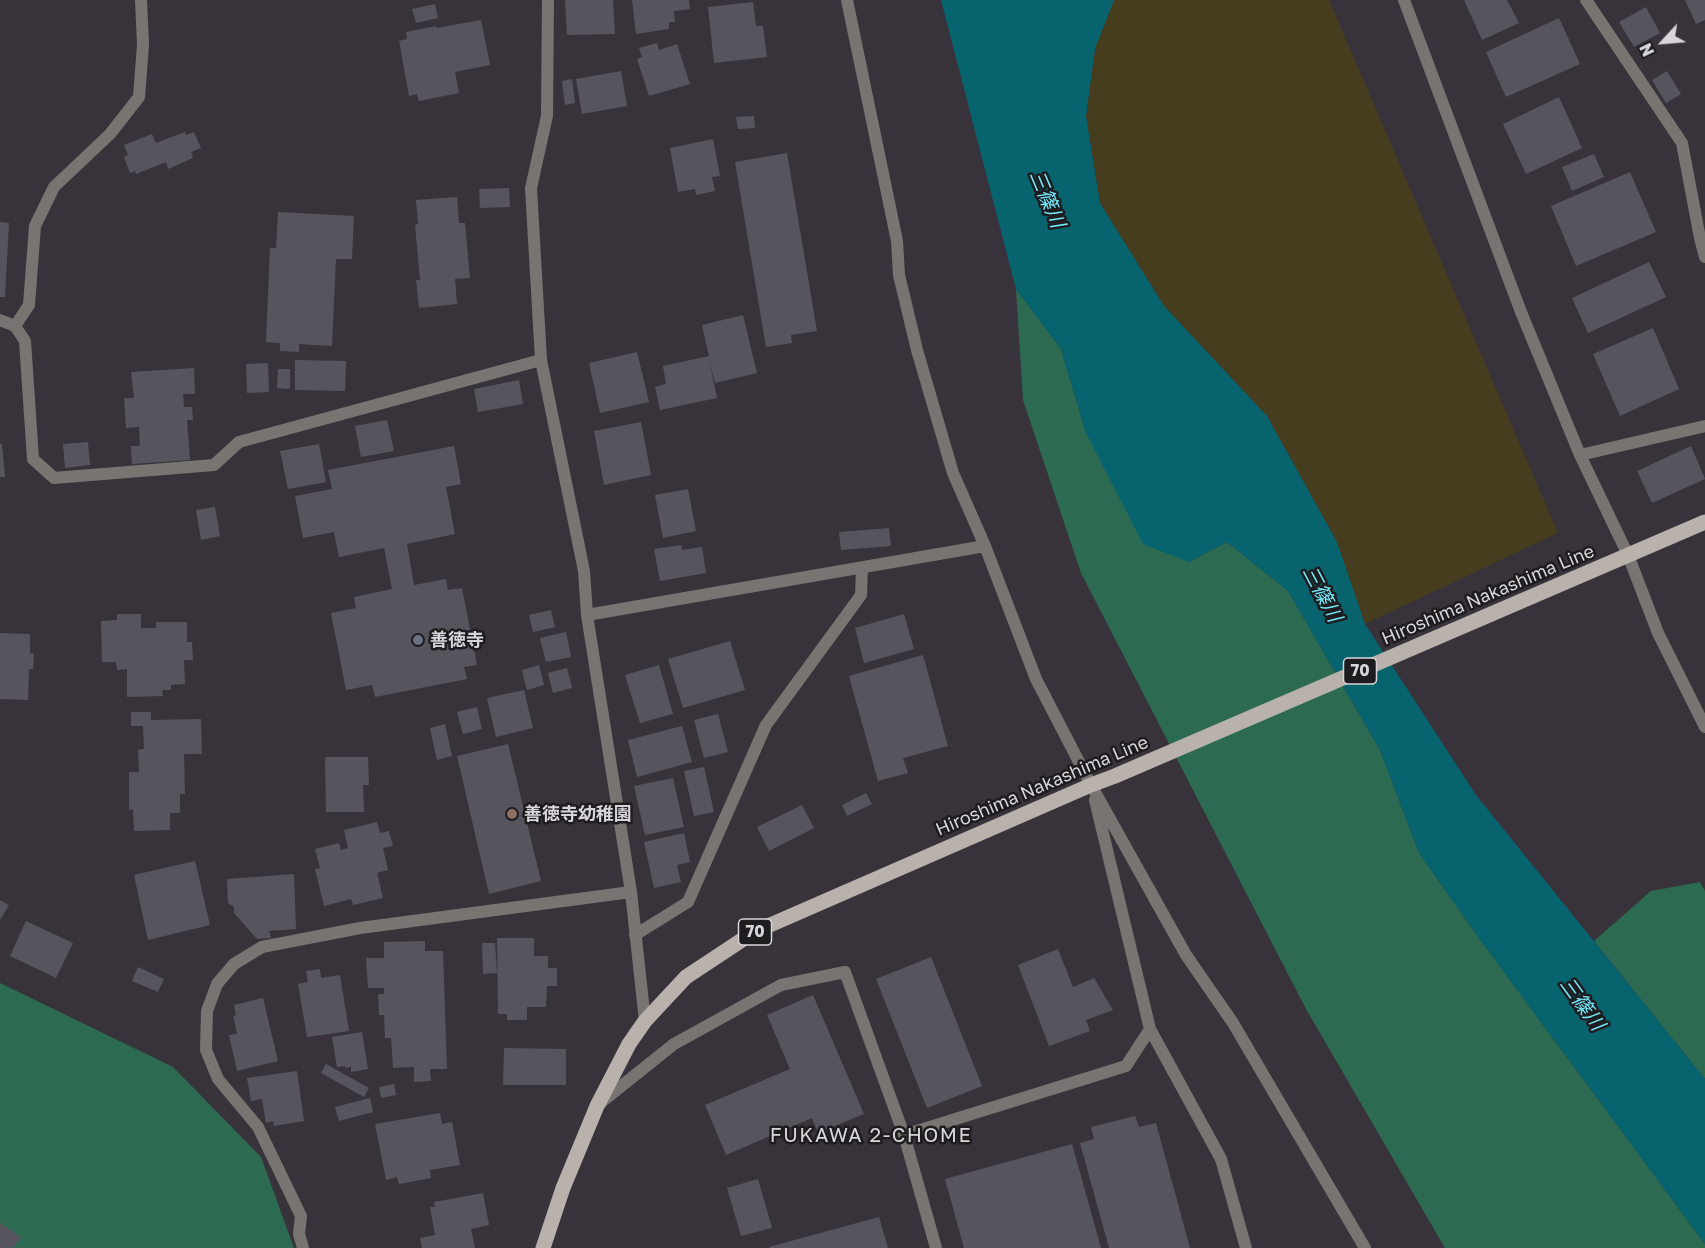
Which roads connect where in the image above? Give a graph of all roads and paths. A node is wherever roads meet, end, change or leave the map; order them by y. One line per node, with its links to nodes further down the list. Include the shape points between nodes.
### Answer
1 (141, 0): 8 (street, via 139,97 110,134 54,187 35,226 29,305)
2 (548, 0): 9 (street, via 547,116 531,188)
3 (847, 0): 13 (street, via 916,350 953,473)
4 (1404, 0): 11 (street, via 1521,312)
5 (1586, 0): 6 (street, via 1682,143)
6 (1705, 257)
7 (0, 320): 8 (street)
8 (15, 326): 9 (street, via 25,341 33,459 54,478 214,465 238,442)
9 (541, 360): 16 (street, via 584,571)
10 (1705, 426): 11 (street)
11 (1580, 455): 14 (street)
12 (1705, 522): 14 (main road, Hiroshima Nakashima Line / 70)
13 (985, 546): 15 (street); 18 (street, via 1036,679)
14 (1628, 555): 17 (street, via 1658,633); 18 (main road, Hiroshima Nakashima Line / 70)
15 (862, 568): 16 (street); 20 (street, via 861,595 766,725 688,903)
16 (587, 615): 19 (street)
17 (1705, 727)
18 (1091, 784): 21 (main road, Hiroshima Nakashima Line / 70, via 754,932 686,976); 22 (street); 29 (street, via 1186,955 1233,1023)
19 (631, 892): 20 (street); 25 (street, via 360,928 262,947 234,964 217,984 207,1011 206,1050 218,1079 258,1127 301,1216 299,1234)
20 (635, 935): 21 (street)
21 (645, 1021): 23 (main road, Hiroshima Nakashima Line / 70)
22 (1150, 1029): 24 (street, via 1126,1066); 28 (street, via 1221,1159)
23 (597, 1106): 24 (street, via 674,1044 781,985 845,972); 26 (main road, Hiroshima Nakashima Line / 70)
24 (904, 1135): 27 (street)
25 (303, 1248)
26 (543, 1248)
27 (936, 1248)
28 (1246, 1248)
29 (1365, 1248)

